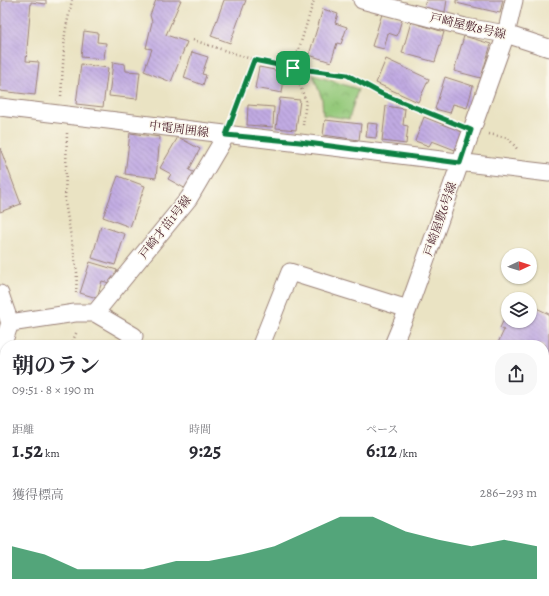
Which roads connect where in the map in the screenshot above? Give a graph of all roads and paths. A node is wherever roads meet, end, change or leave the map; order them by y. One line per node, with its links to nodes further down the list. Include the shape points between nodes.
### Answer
1 (72, 0): 11 (path, via 65,33)
2 (314, 0): 9 (path)
3 (362, 0): 5 (street, 戸崎屋敷8号線, via 465,27)
4 (514, 0): 5 (street, 戸崎屋敷6号線)
5 (506, 34): 7 (street, 戸崎屋敷8号線); 12 (street, 戸崎屋敷6号線)
6 (193, 40): 8 (path)
7 (549, 48)
8 (254, 60): 9 (path); 13 (path)
9 (293, 68): 12 (path, via 347,75 382,94); 14 (path, via 306,101)
10 (0, 107): 11 (street, 中電周囲線)
11 (64, 115): 13 (street, 中電周囲線); 19 (path, via 65,202 77,272)
12 (471, 130): 15 (street, 戸崎屋敷6号線); 16 (path, via 508,138)
13 (226, 135): 14 (street, 中電周囲線); 20 (street, 戸崎才苗1号線, via 189,198)
14 (300, 142): 15 (street, 中電周囲線)
15 (460, 163): 16 (street, 中電周囲線); 18 (street, 戸崎屋敷6号線)
16 (543, 172)
17 (0, 294): 21 (street)
18 (408, 309): 24 (street, via 290,272); 25 (street, 戸崎屋敷6号線)
19 (75, 313): 20 (street); 21 (street)
20 (95, 313): 23 (street, via 134,336)
21 (10, 323): 22 (street)
22 (4, 340)
23 (132, 340)
24 (263, 340)
25 (395, 340)

